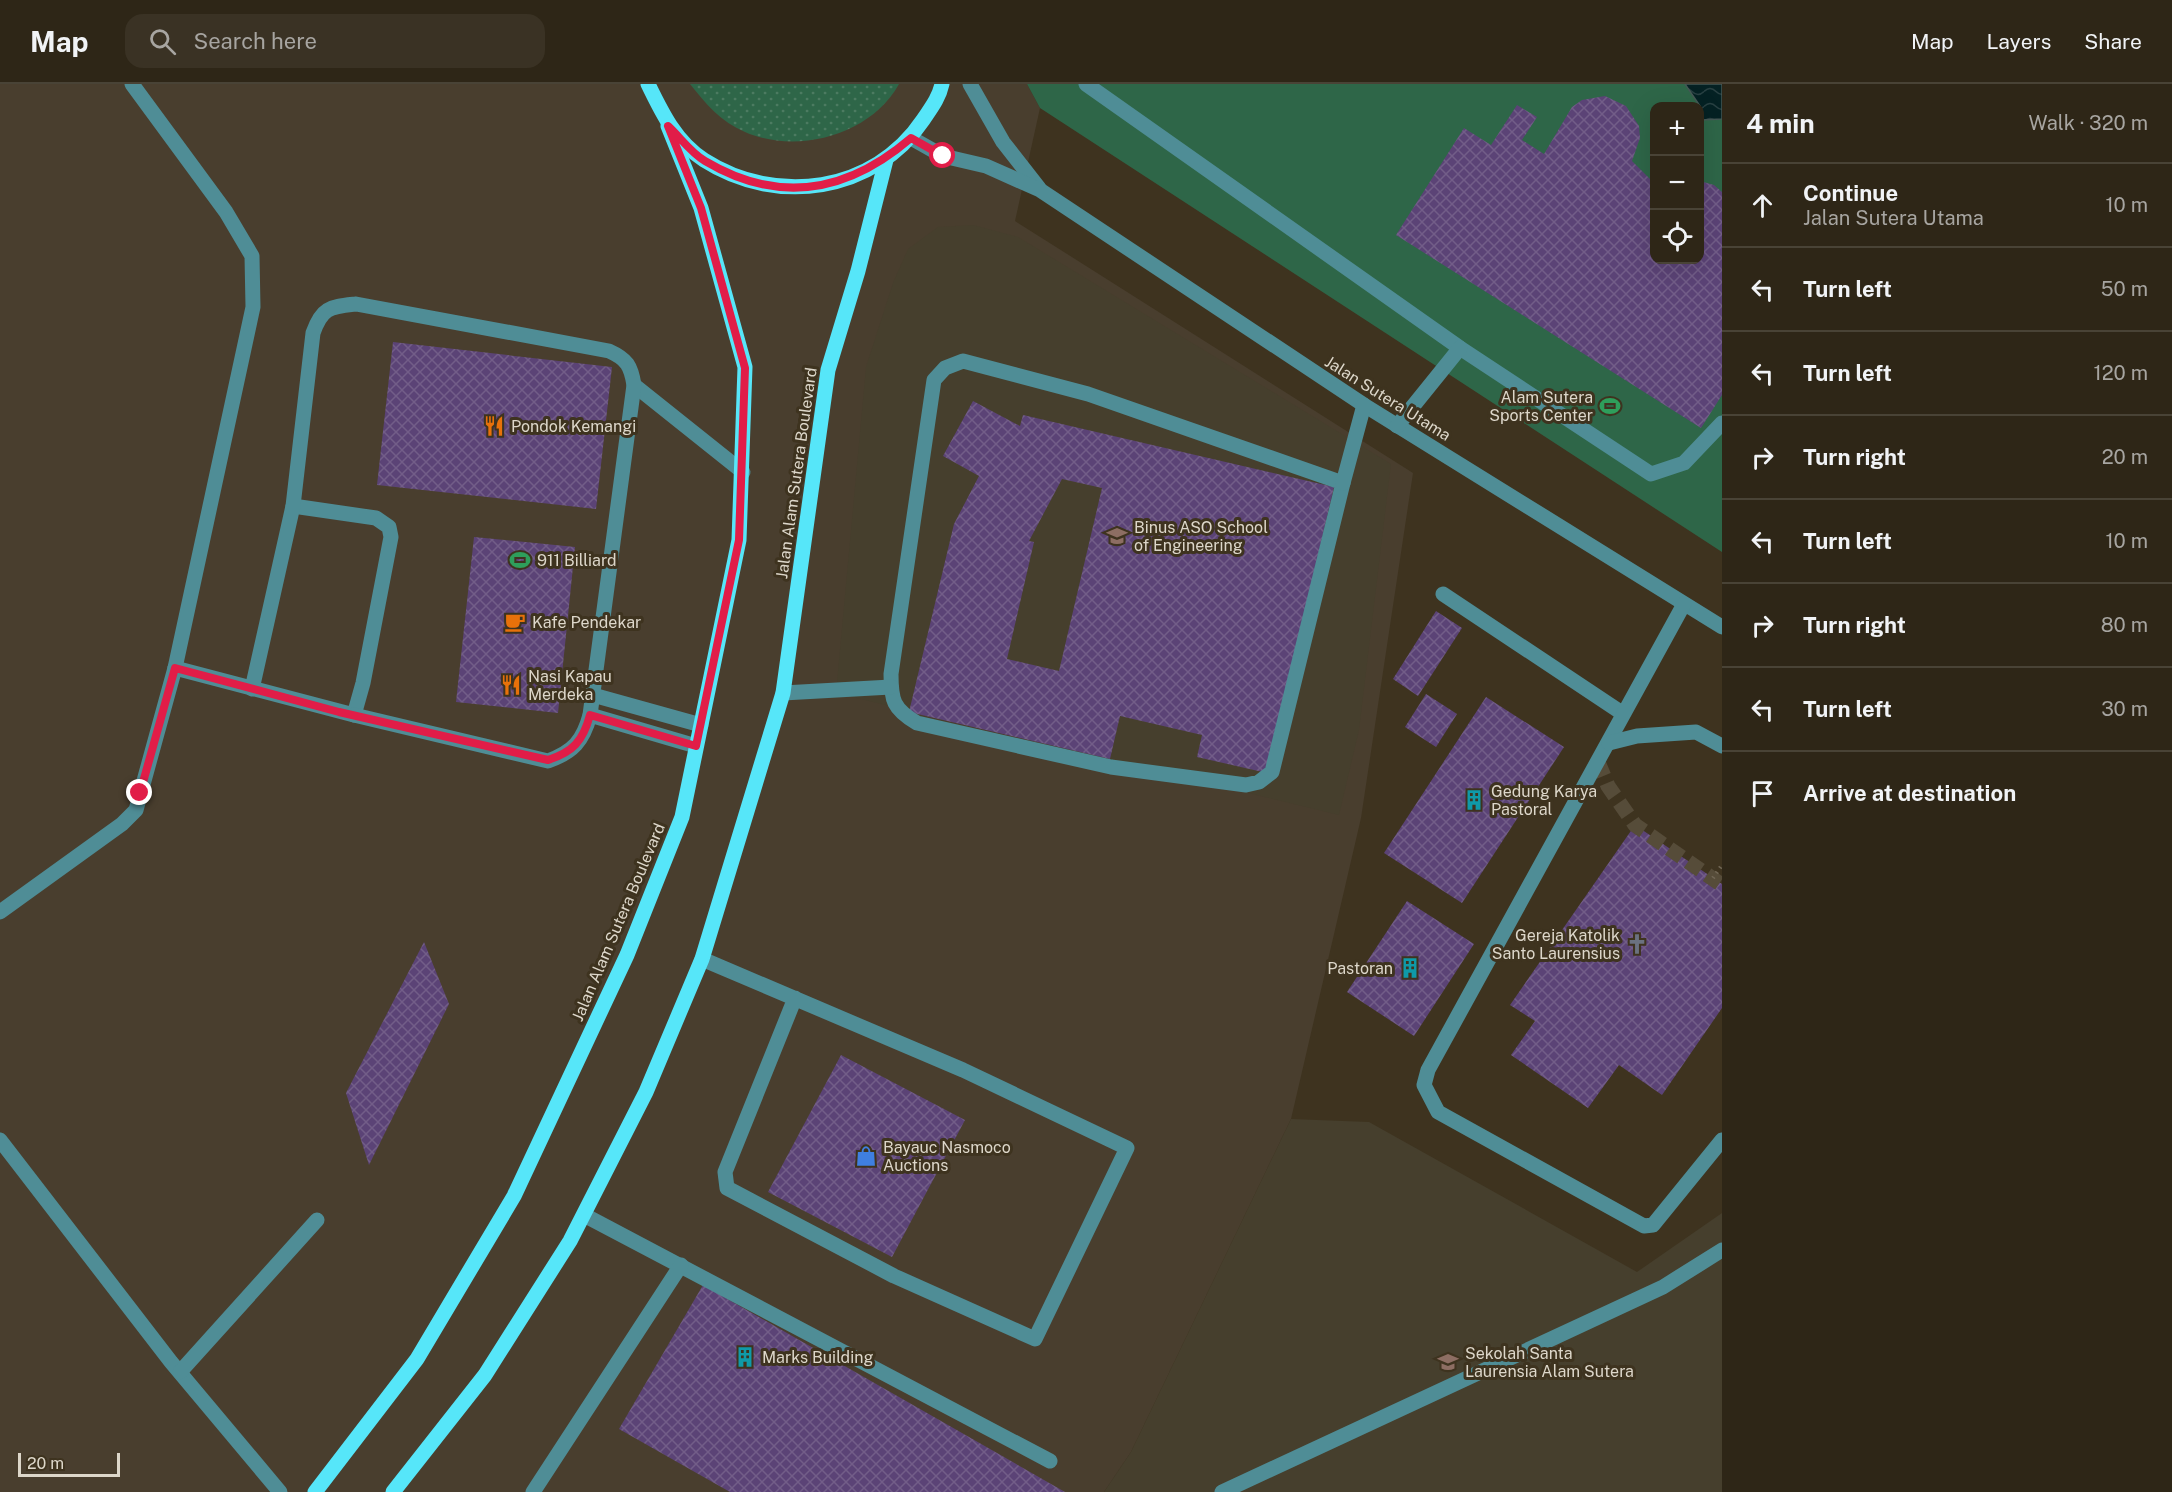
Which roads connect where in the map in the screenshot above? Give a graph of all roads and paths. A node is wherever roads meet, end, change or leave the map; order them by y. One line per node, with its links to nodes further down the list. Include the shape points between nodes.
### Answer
1 (132, 84): 21 (street, via 226,212 252,256 253,307)
2 (648, 84): 6 (main road, Jalan Alam Sutera Boulevard)
3 (942, 84): 7 (main road)
4 (970, 84): 9 (street, Jalan Sutera Utama, via 1003,142)
5 (1086, 84): 10 (street)
6 (668, 126): 8 (main road, via 703,160 746,181 794,189 843,182); 15 (main road, Jalan Alam Sutera Boulevard, via 701,208 745,368)
7 (911, 138): 8 (main road); 9 (street, Jalan Sutera Utama, via 943,156 986,166)
8 (886, 160): 24 (main road, Jalan Alam Sutera Boulevard, via 828,370)
9 (1041, 190): 12 (street, Jalan Sutera Utama)
10 (1460, 348): 13 (street, via 1652,474 1684,463); 14 (street)
11 (634, 385): 15 (street); 17 (street, via 625,359 609,351 356,304 333,306 319,316 313,333); 25 (street)
12 (1364, 405): 14 (street, Jalan Sutera Utama); 16 (street)
13 (1722, 423)
14 (1398, 426): 19 (street, Jalan Sutera Utama)
15 (743, 472): 29 (main road, Jalan Alam Sutera Boulevard, via 739,540)
16 (1343, 483): 22 (street, via 1272,772 1259,782 1246,785 1111,767 916,723 901,714 893,702); 22 (street, via 1088,394 963,361 945,368 934,380)
17 (293, 506): 23 (street); 27 (street, via 376,518 389,527)
18 (1443, 594): 26 (street)
19 (1684, 604): 20 (street, Jalan Sutera Utama); 26 (street)
20 (1722, 627)
21 (175, 668): 23 (street); 35 (street, via 136,810)
22 (891, 687): 24 (street)
23 (252, 689): 27 (street)
24 (783, 693): 36 (main road, Jalan Alam Sutera Boulevard)
25 (593, 695): 28 (street); 29 (street)
26 (1622, 713): 30 (street)
27 (354, 715): 28 (street, via 548,760 565,755 578,745)
28 (590, 715): 31 (street)
29 (701, 725): 31 (main road, Jalan Alam Sutera Boulevard)
30 (1609, 743): 32 (street, via 1637,736 1695,732); 39 (street, via 1428,1070 1424,1085 1438,1112 1644,1226 1653,1225)
31 (696, 746): 47 (main road, Jalan Alam Sutera Boulevard, via 682,817 627,955 514,1196 417,1359)
32 (1722, 746)
33 (1722, 865): 34 (path)
34 (1713, 878)
35 (0, 912)
36 (702, 959): 37 (street); 40 (main road, Jalan Alam Sutera Boulevard, via 646,1092)
37 (795, 998): 37 (street, via 963,1070 1127,1148 1035,1339 894,1276 727,1188 724,1172)
38 (0, 1140): 44 (street)
39 (1722, 1140)
40 (584, 1215): 43 (street); 48 (main road, Jalan Alam Sutera Boulevard, via 485,1375)
41 (317, 1220): 44 (street)
42 (1722, 1250): 50 (street, via 1663,1287)
43 (681, 1265): 45 (street); 49 (street)
44 (180, 1372): 46 (street)
45 (1050, 1461)
46 (280, 1492)
47 (315, 1492)
48 (393, 1492)
49 (533, 1492)
50 (1222, 1492)

